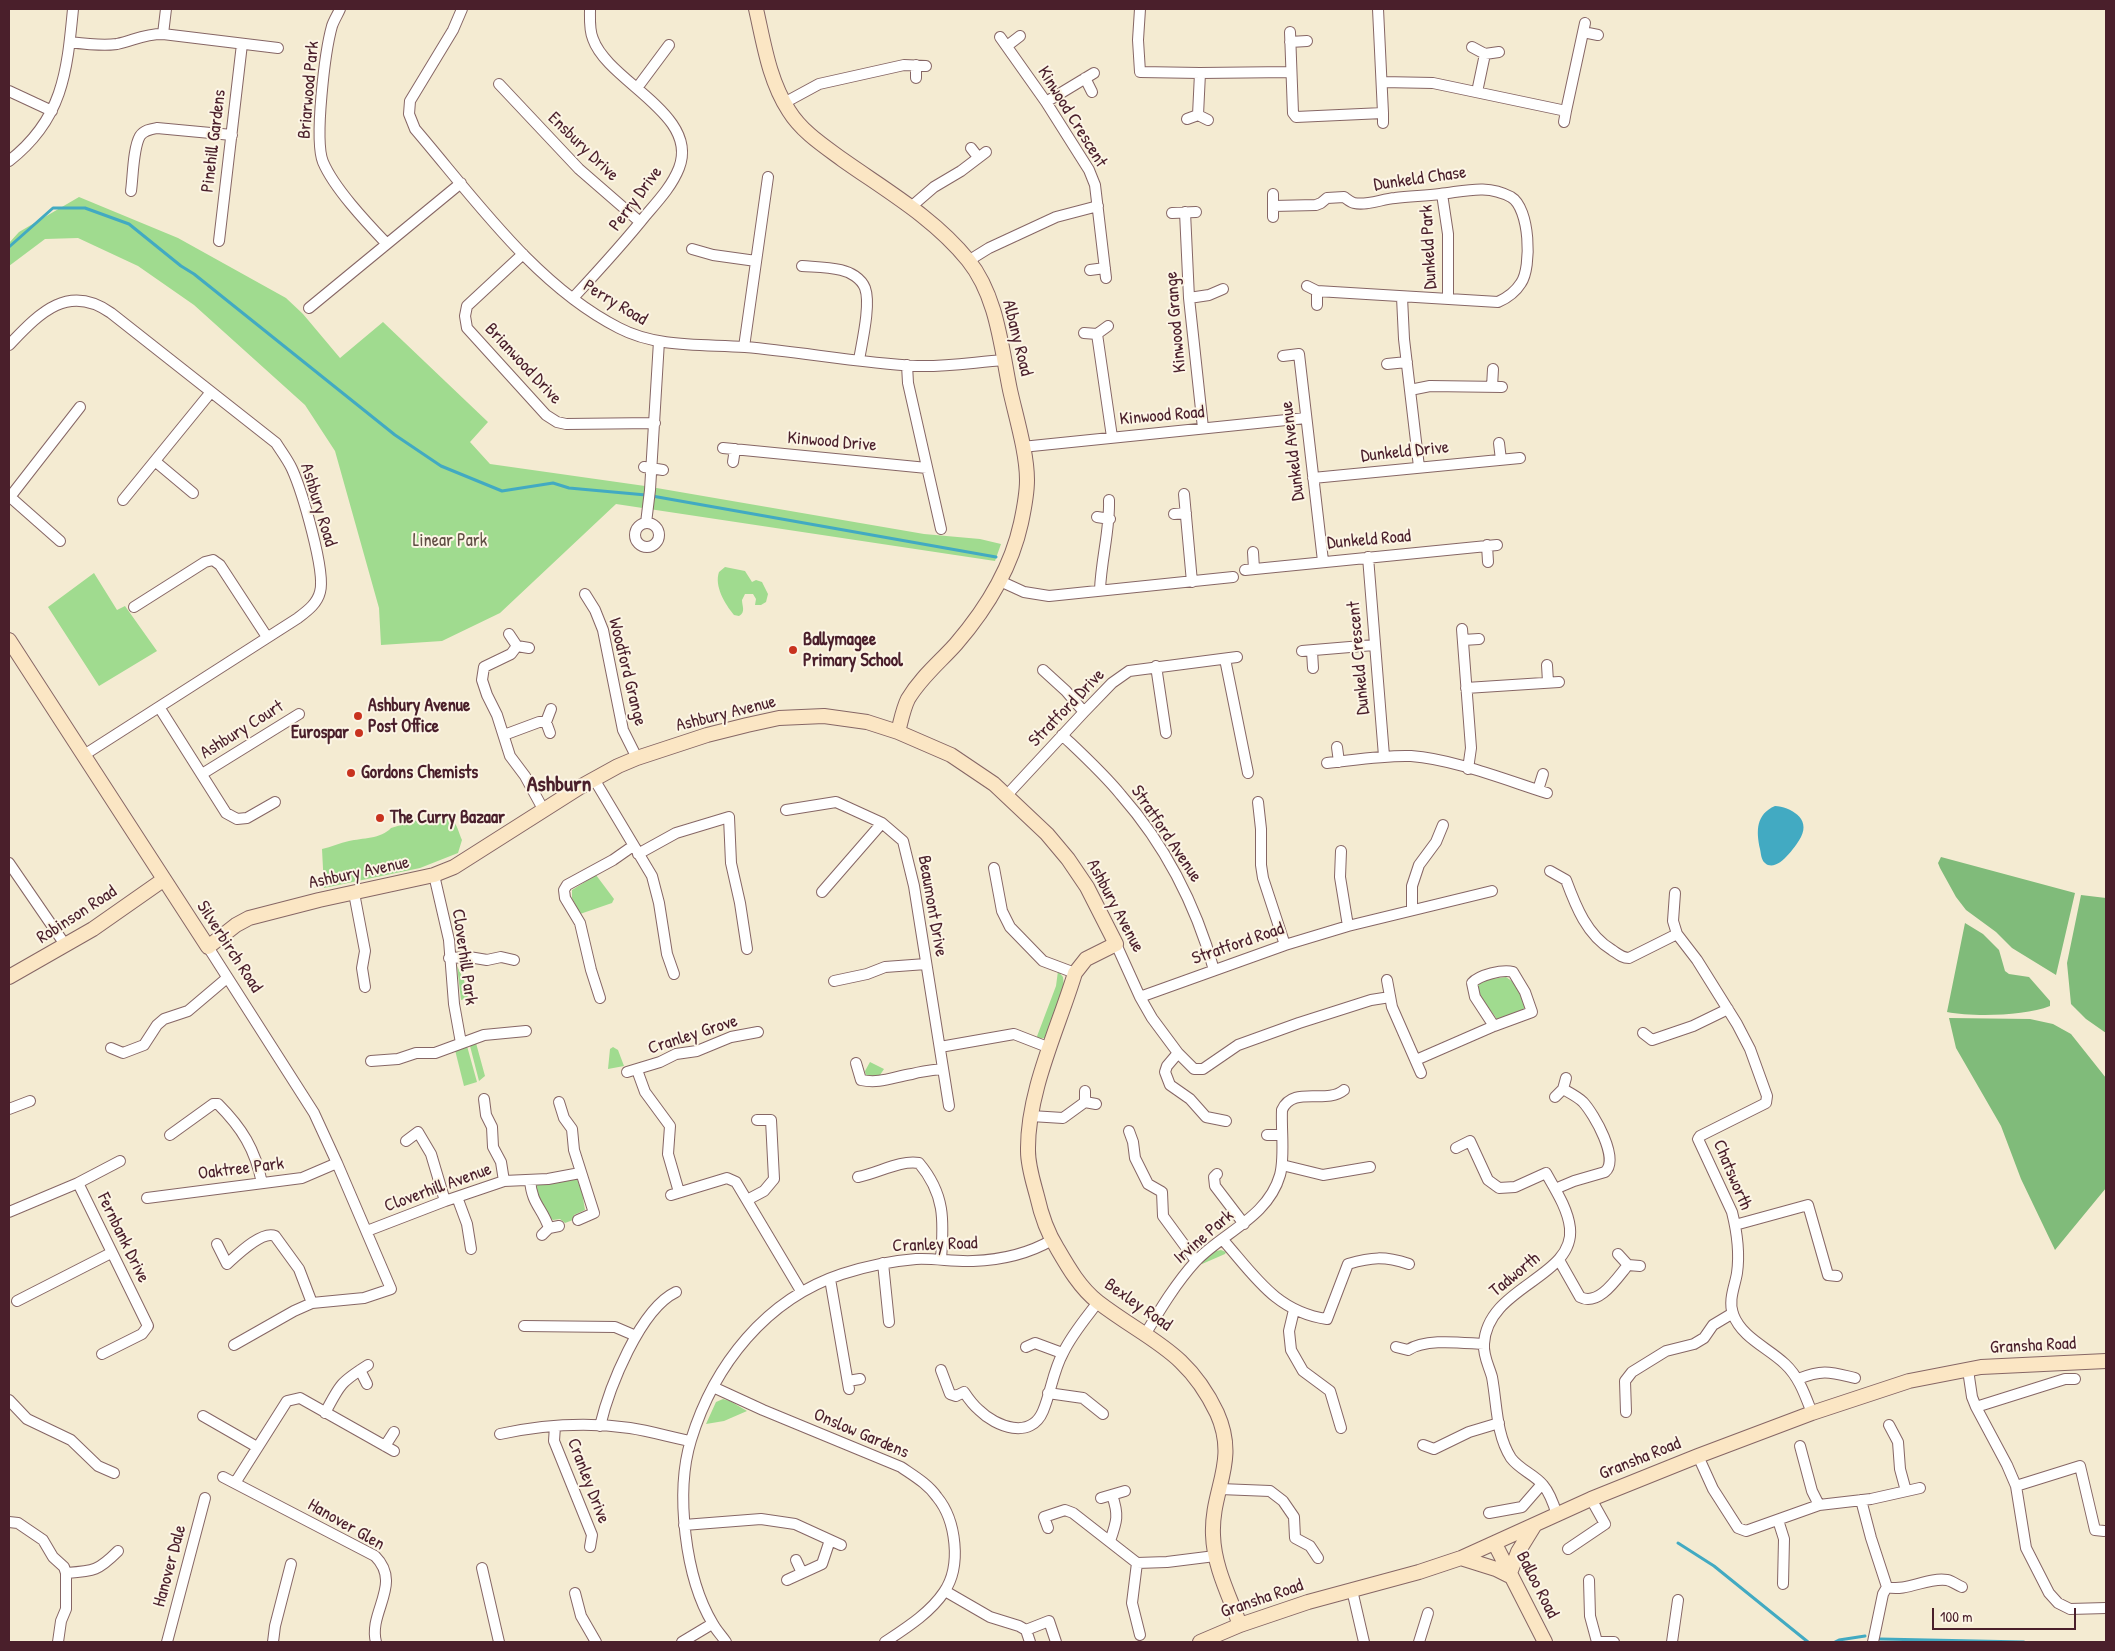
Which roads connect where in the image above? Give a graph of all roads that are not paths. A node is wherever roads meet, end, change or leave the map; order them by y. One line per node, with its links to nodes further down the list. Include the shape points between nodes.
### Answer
1 (73, 9): 14 (street)
2 (166, 9): 9 (street)
3 (340, 9): 56 (street, Briarwood Park, via 332,25 328,51 319,127 321,153 327,171)
4 (462, 9): 43 (street, Perry Road, via 410,102 409,114 415,129)
5 (590, 9): 26 (street, Perry Drive, via 592,38 597,48)
6 (756, 9): 32 (street, Albany Road, via 770,74)
7 (1140, 9): 23 (street, via 1140,72)
8 (1378, 9): 25 (street)
9 (163, 34): 14 (street, via 148,34 102,45); 15 (street)
10 (1598, 35): 34 (street, via 1584,27)
11 (1020, 36): 17 (street)
12 (1000, 37): 17 (street, Kinwood Crescent)
13 (1307, 41): 22 (street, via 1290,37)
14 (70, 42): 33 (street, via 66,74)
15 (242, 44): 18 (street); 39 (street, Pinehill Gardens)
16 (668, 45): 26 (street)
17 (1007, 46): 31 (street, Kinwood Crescent)
18 (278, 48)
19 (1472, 48): 21 (street)
20 (1499, 52): 21 (street)
21 (1485, 54): 29 (street)
22 (1291, 72): 23 (street); 25 (street, via 1293,113 1296,117 1383,118)
23 (1200, 73): 35 (street)
24 (916, 78): 32 (street, via 921,66 904,65 820,84)
25 (1382, 82): 29 (street, via 1433,82)
26 (637, 88): 54 (street, Perry Drive, via 670,120 678,134 682,153 676,174)
27 (9, 91): 33 (street)
28 (1092, 92): 31 (street, via 1089,75)
29 (1477, 92): 34 (street)
30 (497, 100): 54 (street, Ensbury Drive, via 502,88 579,169)
31 (1046, 102): 48 (street, Kinwood Crescent, via 1089,170)
32 (784, 103): 47 (street, Albany Road, via 813,138)
33 (52, 111): 41 (street, via 38,133)
34 (1566, 111): 38 (street)
35 (1198, 115): 36 (street); 37 (street)
36 (1187, 119)
37 (1208, 120)
38 (1564, 122)
39 (232, 135): 44 (street, via 157,128 147,130 140,135 137,144); 55 (street, Pinehill Gardens)
40 (971, 148): 47 (street, via 982,155)
41 (9, 161)
42 (768, 177): 59 (street)
43 (461, 183): 56 (street); 58 (street, Perry Road)
44 (131, 191)
45 (1273, 194): 49 (street)
46 (1442, 194): 49 (street, Dunkeld Chase, via 1361,204 1352,203 1344,197 1327,198 1316,205); 69 (street, Dunkeld Park, via 1448,234); 69 (street, Dunkeld Chase, via 1476,188 1512,198 1522,210 1527,229 1527,256 1522,282 1507,297 1498,302)
47 (912, 206): 60 (street, Albany Road)
48 (1098, 206): 60 (street, via 1056,217); 62 (street, Kinwood Crescent, via 1106,273)
49 (1273, 206): 53 (street)
50 (1184, 212): 51 (street); 52 (street); 68 (street, Kinwood Grange)
51 (1196, 212)
52 (1172, 213)
53 (1273, 217)
54 (640, 222): 67 (street, Perry Drive)
55 (219, 241)
56 (386, 243): 71 (street)
57 (692, 249): 59 (street)
58 (523, 254): 67 (street, Perry Road); 89 (street, Brianwood Drive, via 467,306 464,316 467,328 529,398 557,422)
59 (756, 261): 77 (street)
60 (968, 261): 80 (street, Albany Road, via 986,290)
61 (802, 266): 79 (street, via 841,270 862,282 867,301)
62 (1090, 270)
63 (1307, 286): 65 (street, Dunkeld Chase)
64 (1223, 289): 68 (street)
65 (1317, 291): 66 (street, Dunkeld Chase); 70 (street)
66 (1402, 297): 69 (street, Dunkeld Chase); 81 (street, Dunkeld Park)
67 (573, 298): 75 (street, Perry Road, via 618,328)
68 (1189, 298): 90 (street, Kinwood Grange)
69 (1448, 299)
70 (1317, 305)
71 (309, 308)
72 (1108, 326): 74 (street)
73 (1084, 333): 74 (street)
74 (1097, 334): 91 (street)
75 (659, 342): 77 (street, Perry Road); 89 (street)
76 (9, 345): 86 (street, Ashbury Road, via 51,306 84,301 99,304)
77 (744, 347): 79 (street, Perry Road)
78 (1283, 356): 88 (street, Dunkeld Avenue, via 1299,354)
79 (859, 360): 83 (street, Perry Road)
80 (1004, 360): 83 (street, Perry Road, via 959,365); 93 (street, Albany Road)
81 (1407, 362): 82 (street); 85 (street, Dunkeld Park)
82 (1387, 364)
83 (907, 365): 101 (street)
84 (1493, 369): 85 (street, via 1497,387 1430,386)
85 (1410, 390): 100 (street, Dunkeld Park)
86 (212, 392): 98 (street); 126 (street, Ashbury Road, via 276,443 292,468 312,534 322,579 320,593 312,608)
87 (80, 407): 105 (street)
88 (1306, 418): 90 (street, Kinwood Road); 102 (street, Dunkeld Avenue)
89 (655, 424): 112 (street)
90 (1203, 428): 91 (street, Kinwood Road)
91 (1112, 437): 93 (street, Kinwood Road)
92 (1499, 443): 97 (street)
93 (1022, 447): 120 (street, Albany Road, via 1027,480 1021,522 1011,558)
94 (723, 448): 95 (street, Kinwood Drive)
95 (735, 449): 99 (street); 101 (street, Kinwood Drive)
96 (1520, 458): 97 (street, Dunkeld Drive)
97 (1501, 460): 100 (street, Dunkeld Drive)
98 (156, 462): 103 (street); 106 (street)
99 (733, 462)
100 (1419, 467): 102 (street, Dunkeld Drive)
101 (927, 468): 113 (street)
102 (1313, 478): 117 (street, Dunkeld Avenue)
103 (194, 493)
104 (1184, 494): 108 (street)
105 (9, 497): 114 (street)
106 (123, 500)
107 (1109, 500): 111 (street)
108 (1186, 513): 109 (street); 121 (street)
109 (1174, 514)
110 (1097, 517): 111 (street)
111 (1110, 519): 122 (street, via 1102,557)
112 (646, 523)
113 (941, 529)
114 (60, 541)
115 (1253, 552): 117 (street, Dunkeld Road, via 1250,569)
116 (1368, 557): 117 (street, Dunkeld Road); 118 (street, Dunkeld Road, via 1492,545); 129 (street, Dunkeld Crescent)
117 (1322, 561)
118 (1488, 562)
119 (1233, 577): 121 (street)
120 (1000, 581): 122 (street, via 1024,592 1049,596); 145 (street, Albany Road, via 976,620 926,674 908,699)
121 (1192, 582): 122 (street)
122 (1100, 590)
123 (585, 594): 152 (street, Woodford Grange, via 603,630 623,730)
124 (134, 607): 126 (street, via 213,560 220,565)
125 (509, 634): 130 (street)
126 (267, 637): 139 (street, Ashbury Road)
127 (1479, 639): 138 (street, via 1462,635)
128 (9, 640): 150 (street, Silverbirch Road)
129 (1374, 645): 136 (street, via 1307,651); 151 (street, Dunkeld Crescent)
130 (516, 646): 131 (street); 147 (street, via 511,654 484,667 482,673 487,696)
131 (529, 648)
132 (1237, 657): 133 (street, Stratford Drive)
133 (1225, 659): 135 (street, Stratford Drive); 156 (street)
134 (1547, 665): 138 (street, via 1553,682)
135 (1156, 666): 141 (street, Stratford Drive, via 1129,671 1112,683); 146 (street)
136 (1313, 668)
137 (1043, 670): 141 (street)
138 (1466, 688): 155 (street, via 1471,748)
139 (159, 707): 150 (street, Ashbury Road); 157 (street, Ashbury Court)
140 (551, 709): 143 (street)
141 (1084, 712): 148 (street, Stratford Drive)
142 (299, 714): 157 (street, Ashbury Court)
143 (546, 722): 144 (street); 147 (street)
144 (550, 732)
145 (898, 732): 152 (street, Ashbury Avenue, via 866,722 824,716 779,718 707,735); 160 (street, Ashbury Avenue, via 951,755)
146 (1166, 733)
147 (504, 735): 163 (street, via 510,756)
148 (1062, 735): 160 (street, Stratford Drive); 189 (street, Stratford Avenue, via 1122,795 1153,840 1189,899)
149 (1337, 746): 153 (street)
150 (84, 755): 173 (street, Silverbirch Road)
151 (1384, 756): 153 (street); 155 (street, via 1412,756)
152 (636, 758): 159 (street, Ashbury Avenue)
153 (1339, 762): 154 (street)
154 (1327, 763)
155 (1468, 769): 158 (street, via 1543,792)
156 (1248, 773)
157 (202, 774): 161 (street, Ashbury Court, via 226,813 237,819 247,818)
158 (1543, 774)
159 (594, 779): 163 (street, Ashbury Avenue); 167 (street)
160 (1006, 796): 181 (street, Ashbury Avenue, via 1047,834 1068,859 1087,887)
161 (275, 802)
162 (1258, 802): 182 (street, via 1262,871)
163 (544, 809): 172 (street, Ashbury Avenue, via 476,854)
164 (786, 810): 165 (street, Beaumont Drive, via 836,802)
165 (882, 823): 175 (street); 188 (street, Beaumont Drive, via 903,841 914,886)
166 (1443, 825): 178 (street, via 1436,842 1419,865 1412,886)
167 (635, 850): 185 (street, via 729,817 731,863); 191 (street, via 652,876); 199 (street, via 567,885 564,890 565,898 580,923)
168 (1341, 851): 179 (street, via 1340,876)
169 (9, 863): 183 (street)
170 (994, 868): 190 (street, via 1002,911 1010,927 1044,961)
171 (1550, 871): 180 (street, via 1566,880 1574,903 1600,943 1624,958)
172 (434, 875): 176 (street, Ashbury Avenue); 186 (street, Cloverhill Park)
173 (163, 880): 183 (street, Robinson Road); 184 (street, Silverbirch Road)
174 (1492, 891): 178 (street, Stratford Road)
175 (822, 892)
176 (354, 893): 184 (street, Ashbury Avenue, via 249,918); 196 (street, via 364,951)
177 (1675, 893): 180 (street, via 1673,921)
178 (1412, 910): 179 (street, Stratford Road)
179 (1348, 926): 182 (street, Stratford Road)
180 (1677, 934): 200 (street, Chatsworth)
181 (1116, 944): 190 (street, Bexley Road, via 1086,959); 197 (street, Ashbury Avenue)
182 (1285, 945): 189 (street, Stratford Road)
183 (66, 946): 192 (street, Robinson Road)
184 (208, 947): 193 (street, Silverbirch Road)
185 (747, 949)
186 (450, 958): 187 (street, via 487,960 501,957); 205 (street, Cloverhill Park)
187 (514, 960)
188 (926, 964): 195 (street, via 885,967); 206 (street, Beaumont Drive)
189 (1214, 970): 197 (street, Stratford Road)
190 (1075, 973): 208 (street, Bexley Road)
191 (674, 974)
192 (9, 977)
193 (227, 978): 207 (street, via 188,1011 164,1019 144,1044 123,1053); 237 (street, Silverbirch Road, via 306,1098)
194 (1387, 980): 198 (street)
195 (834, 981)
196 (365, 987)
197 (1140, 997): 209 (street, Ashbury Avenue)
198 (1390, 997): 209 (street, Ashbury Avenue, via 1371,1000 1238,1045 1203,1069 1194,1068); 210 (street)
199 (600, 998)
200 (1728, 1009): 204 (street, via 1693,1026 1652,1040); 255 (street, Chatsworth, via 1750,1048 1767,1096 1766,1103 1698,1139)
201 (1494, 1026): 201 (street, via 1532,1012 1513,972 1476,978 1472,983 1475,997); 210 (street)
202 (526, 1031): 205 (street, via 484,1035)
203 (758, 1032): 250 (street, Cranley Grove, via 676,1054 632,1071 670,1126 668,1154 675,1194 727,1178 736,1182)
204 (1643, 1033)
205 (461, 1043): 211 (street, via 434,1053)
206 (940, 1047): 208 (street, via 1014,1034); 213 (street, Beaumont Drive)
207 (112, 1048)
208 (1050, 1048): 227 (street, Bexley Road)
209 (1178, 1053): 229 (street, via 1165,1072 1170,1085 1190,1099 1206,1117)
210 (1416, 1060): 214 (street)
211 (371, 1061)
212 (856, 1063): 213 (street, via 861,1080 869,1082 884,1082)
213 (943, 1068): 225 (street, Beaumont Drive)
214 (1421, 1073)
215 (1566, 1078): 216 (street)
216 (1563, 1089): 219 (street); 247 (street, via 1581,1100 1599,1124 1610,1166 1605,1172)
217 (1344, 1090): 232 (street, Irvine Park, via 1338,1095 1289,1100 1282,1110)
218 (1085, 1091): 223 (street)
219 (1555, 1097)
220 (484, 1098): 244 (street, via 486,1115 492,1126 493,1147 501,1162)
221 (30, 1101): 226 (street)
222 (559, 1102): 240 (street, via 572,1129)
223 (1085, 1102): 224 (street); 227 (street, via 1063,1118)
224 (1096, 1104)
225 (949, 1106)
226 (9, 1109)
227 (1031, 1116): 258 (street, Bexley Road, via 1028,1153 1031,1173)
228 (757, 1120): 250 (street, via 771,1120 774,1179 764,1191)
229 (1226, 1120)
230 (1129, 1131): 266 (street, via 1135,1158 1148,1184 1162,1192 1163,1216)
231 (1267, 1134): 232 (street)
232 (1281, 1135): 238 (street, Irvine Park)
233 (170, 1136): 246 (street, via 213,1104 218,1104 242,1129)
234 (406, 1141): 251 (street, via 418,1132 431,1154)
235 (1456, 1148): 247 (street, Tadworth, via 1470,1142 1488,1180 1498,1188 1514,1187 1546,1172)
236 (120, 1161): 245 (street)
237 (337, 1163): 246 (street, Oaktree Park, via 302,1178); 257 (street, Silverbirch Road)
238 (1282, 1165): 239 (street, via 1322,1175); 254 (street, Irvine Park, via 1280,1176 1266,1202)
239 (1370, 1167)
240 (580, 1172): 243 (street, Cloverhill Avenue); 253 (street, via 594,1213)
241 (1217, 1174): 254 (street, via 1215,1186)
242 (858, 1177): 264 (street, via 908,1161 919,1163 932,1179 940,1198 944,1226)
243 (530, 1180): 244 (street, Cloverhill Avenue); 256 (street, via 535,1204 545,1216 545,1232)
244 (504, 1181): 248 (street, Cloverhill Avenue)
245 (78, 1183): 252 (street, Fernbank Drive); 262 (street, Fernbank Drive)
246 (262, 1183): 249 (street, Oaktree Park)
247 (1555, 1189): 265 (street, Tadworth, via 1570,1229 1567,1245)
248 (457, 1197): 251 (street, Cloverhill Avenue); 261 (street, via 467,1224)
249 (147, 1198)
250 (747, 1200): 273 (street, Cranley Grove)
251 (445, 1201): 257 (street, Cloverhill Avenue)
252 (9, 1212)
253 (578, 1220)
254 (1244, 1224): 259 (street, Irvine Park)
255 (1735, 1225): 271 (street, Chatsworth, via 1808,1205 1828,1275); 279 (street, Chatsworth, via 1738,1254)
256 (559, 1226)
257 (367, 1231): 277 (street, Silverbirch Road, via 390,1289 364,1298)
258 (1052, 1240): 264 (street, Cranley Road, via 1000,1258 972,1261); 276 (street, Bexley Road, via 1078,1281)
259 (1223, 1240): 266 (street, Irvine Park); 278 (street, via 1271,1294)
260 (217, 1244): 277 (street, via 227,1264 247,1246 267,1235 276,1236 299,1268)
261 (471, 1249)
262 (111, 1253): 275 (street); 289 (street, Fernbank Drive, via 148,1326 142,1334)
263 (1618, 1254): 269 (street)
264 (941, 1259): 267 (street, Cranley Road)
265 (1559, 1260): 269 (street, Tadworth, via 1580,1297 1588,1300 1600,1296); 284 (street, Tadworth, via 1497,1309)
266 (1196, 1261): 282 (street, Irvine Park)
267 (883, 1263): 272 (street, Cranley Road); 280 (street)
268 (1408, 1264): 278 (street, via 1389,1258 1370,1258 1348,1264 1327,1319)
269 (1628, 1265): 270 (street)
270 (1640, 1266)
271 (1837, 1276)
272 (830, 1279): 273 (street, Cranley Road); 294 (street, via 848,1385)
273 (801, 1291): 298 (street, Cranley Road, via 769,1314 750,1334)
274 (676, 1292): 283 (street, via 664,1298)
275 (16, 1301)
276 (1098, 1302): 282 (street, Bexley Road); 288 (street)
277 (312, 1303): 285 (street)
278 (1294, 1310): 311 (street, via 1289,1331 1291,1350 1303,1371 1330,1391)
279 (1733, 1313): 295 (street, via 1744,1332 1785,1364); 303 (street, via 1713,1325 1704,1338 1694,1344 1666,1351 1632,1372 1625,1381)
280 (889, 1322)
281 (524, 1326): 283 (street, via 615,1327)
282 (1146, 1333): 327 (street, Bexley Road, via 1192,1372 1218,1415 1226,1447 1226,1466)
283 (636, 1336): 310 (street, via 605,1402)
284 (1484, 1344): 287 (street, via 1417,1344 1408,1350); 307 (street, Tadworth)
285 (234, 1345)
286 (1026, 1347): 288 (street, via 1035,1342)
287 (1396, 1347)
288 (1062, 1353): 299 (street)
289 (102, 1354)
290 (2106, 1361): 292 (street, Gransha Road)
291 (942, 1370): 299 (street, via 950,1394 956,1396 964,1392 979,1410 998,1424 1014,1429 1026,1428 1037,1422 1044,1411)
292 (1968, 1370): 301 (street); 304 (street, Gransha Road, via 1909,1381)
293 (1855, 1378): 295 (street, via 1824,1371)
294 (860, 1379)
295 (1798, 1379): 304 (street)
296 (2075, 1379): 301 (street, via 2065,1379)
297 (367, 1384): 302 (street, via 364,1367 345,1379)
298 (714, 1387): 314 (street, Cranley Road); 365 (street, Onslow Gardens, via 901,1467 922,1481 938,1497 949,1518 953,1535 953,1569)
299 (1048, 1393): 305 (street, via 1083,1398)
300 (9, 1400): 321 (street, via 27,1419 71,1440 98,1466)
301 (1976, 1408): 325 (street)
302 (325, 1412): 316 (street); 318 (street, via 300,1398 287,1400)
303 (1626, 1412)
304 (1812, 1413): 320 (street, Gransha Road)
305 (1103, 1414)
306 (203, 1416): 318 (street)
307 (1499, 1423): 315 (street, via 1469,1432 1434,1449); 324 (street, Tadworth, via 1506,1449 1513,1460)
308 (1889, 1425): 329 (street, via 1898,1442)
309 (555, 1426): 310 (street); 313 (street); 346 (street, Cranley Drive, via 554,1441 592,1535)
310 (600, 1426): 314 (street, via 630,1428)
311 (1341, 1428)
312 (394, 1432): 316 (street)
313 (500, 1434)
314 (690, 1441): 338 (street, Cranley Road, via 683,1492)
315 (1423, 1445)
316 (385, 1446): 319 (street)
317 (1800, 1446): 333 (street)
318 (256, 1447): 323 (street)
319 (394, 1452)
320 (1698, 1456): 331 (street, Gransha Road); 336 (street, via 1713,1489 1738,1528 1746,1531)
321 (114, 1473)
322 (223, 1477): 323 (street, Hanover Glen)
323 (234, 1483): 377 (street, Hanover Glen, via 375,1556 386,1572 386,1585 375,1627)
324 (1542, 1484): 334 (street, via 1522,1507); 335 (street, Tadworth)
325 (2016, 1486): 341 (street, via 2080,1466 2095,1530); 368 (street, via 2026,1548 2048,1593 2058,1603 2070,1608)
326 (1920, 1488): 329 (street)
327 (1220, 1489): 349 (street, Bexley Road, via 1215,1506); 350 (street, via 1270,1491 1283,1501 1294,1517 1295,1538 1310,1546)
328 (1125, 1491): 343 (street, via 1107,1497 1117,1509 1118,1520)
329 (1906, 1491): 332 (street)
330 (205, 1498): 375 (street, Hanover Dale)
331 (1591, 1500): 335 (street, Gransha Road); 347 (street, via 1605,1524)
332 (1861, 1500): 333 (street); 362 (street)
333 (1819, 1505): 336 (street)
334 (1489, 1514)
335 (1557, 1515): 339 (street, Gransha Road)
336 (1778, 1520): 361 (street, via 1784,1539)
337 (9, 1522): 356 (street, via 18,1522 43,1540)
338 (684, 1526): 342 (street, via 761,1520 795,1524); 370 (street, Cranley Road, via 688,1558)
339 (1534, 1526): 344 (street, Gransha Road); 358 (street, via 1518,1552)
340 (1048, 1528): 343 (street, via 1044,1517 1065,1510)
341 (2104, 1531)
342 (830, 1540): 345 (street); 357 (street, via 822,1564)
343 (1110, 1541): 353 (street)
344 (1495, 1544): 351 (street, Gransha Road); 358 (street, Balloo Road)
345 (841, 1545)
346 (590, 1547)
347 (1568, 1549)
348 (118, 1551): 356 (street, via 92,1571)
349 (1214, 1556): 353 (street); 371 (street, Bexley Road)
350 (1318, 1558)
351 (1462, 1558): 358 (street); 364 (street, Gransha Road)
352 (796, 1560): 357 (street)
353 (1137, 1563): 373 (street, via 1132,1603)
354 (291, 1564): 376 (street)
355 (482, 1568): 378 (street)
356 (66, 1573): 374 (street, via 66,1609)
357 (802, 1573): 359 (street)
358 (1511, 1575): 388 (street, Balloo Road)
359 (787, 1580)
360 (1589, 1580): 389 (street, via 1590,1616)
361 (1783, 1584)
362 (1887, 1587): 363 (street, via 1948,1580); 392 (street)
363 (1962, 1587)
364 (1352, 1590): 371 (street, Gransha Road); 386 (street)
365 (945, 1591): 372 (street, via 990,1617); 382 (street, Onslow Gardens, via 912,1624)
366 (575, 1593): 379 (street, via 582,1616)
367 (1678, 1600): 391 (street)
368 (2106, 1608)
369 (1428, 1613): 387 (street)
370 (712, 1624): 380 (street); 381 (street, Cranley Road)
371 (1240, 1625): 385 (street, Gransha Road)
372 (1026, 1630): 383 (street); 384 (street, via 1049,1621)
373 (1140, 1635)
374 (58, 1642)
375 (167, 1642)
376 (273, 1642)
377 (376, 1642)
378 (499, 1642)
379 (596, 1642)
380 (682, 1642)
381 (726, 1642)
382 (885, 1642)
383 (1030, 1642)
384 (1056, 1642)
385 (1200, 1642)
386 (1364, 1642)
387 (1419, 1642)
388 (1545, 1642)
389 (1597, 1642): 390 (street)
390 (1614, 1642)
391 (1672, 1642)
392 (1873, 1642)

